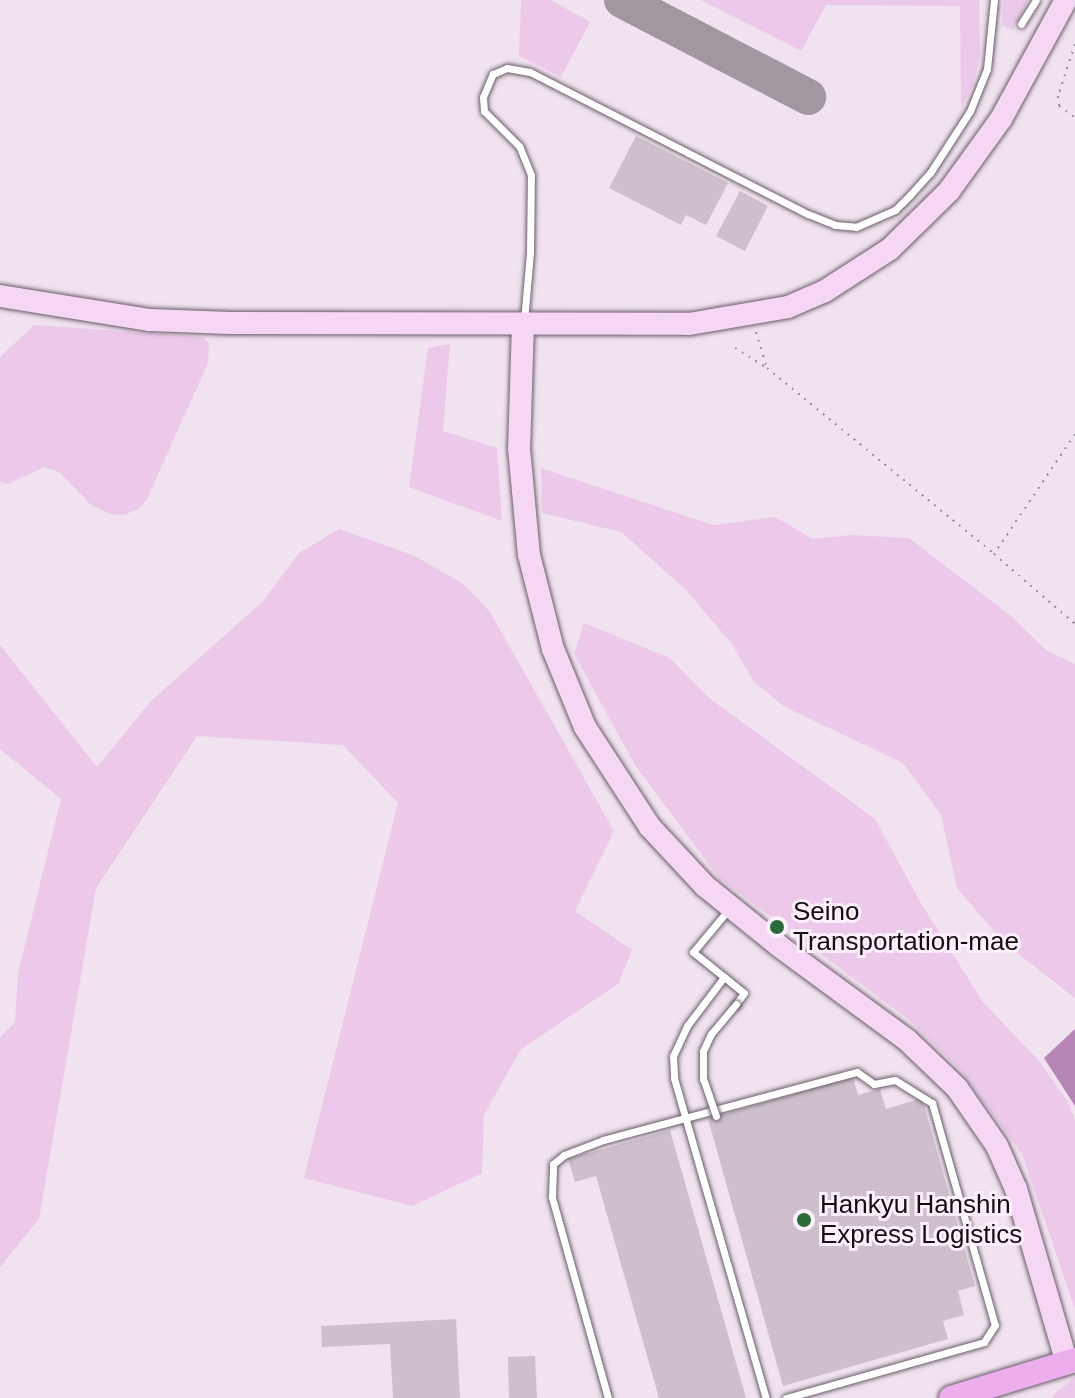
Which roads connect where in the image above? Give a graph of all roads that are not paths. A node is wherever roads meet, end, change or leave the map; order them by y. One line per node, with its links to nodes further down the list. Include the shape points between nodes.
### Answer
1 (994, 0): 6 (lane, via 987,69 970,111 910,195 895,210 856,227 808,214 530,72 507,68 493,74 483,97 484,111 519,146 531,175)
2 (1036, 0): 4 (lane)
3 (1066, 0): 6 (street, via 982,149 890,249 825,291 750,316 689,324)
4 (1021, 24)
5 (0, 296): 6 (street, via 150,320)
6 (523, 324): 7 (street, via 523,504 529,555 553,649 585,727 642,815 676,857)
7 (730, 907): 8 (lane, via 693,952); 11 (street, via 907,1040 978,1114 1016,1189)
8 (724, 977): 9 (lane, bridge, via 744,993 703,1051 703,1079); 10 (lane, via 687,1026 673,1056)
9 (716, 1116)
10 (684, 1117): 12 (lane, via 603,1140 553,1164 552,1197); 13 (lane); 14 (lane, via 857,1072 874,1084 895,1080 932,1103 995,1325 984,1342)
11 (1071, 1362): 15 (main road)
12 (608, 1398)
13 (766, 1398)
14 (786, 1398)
15 (951, 1398)

